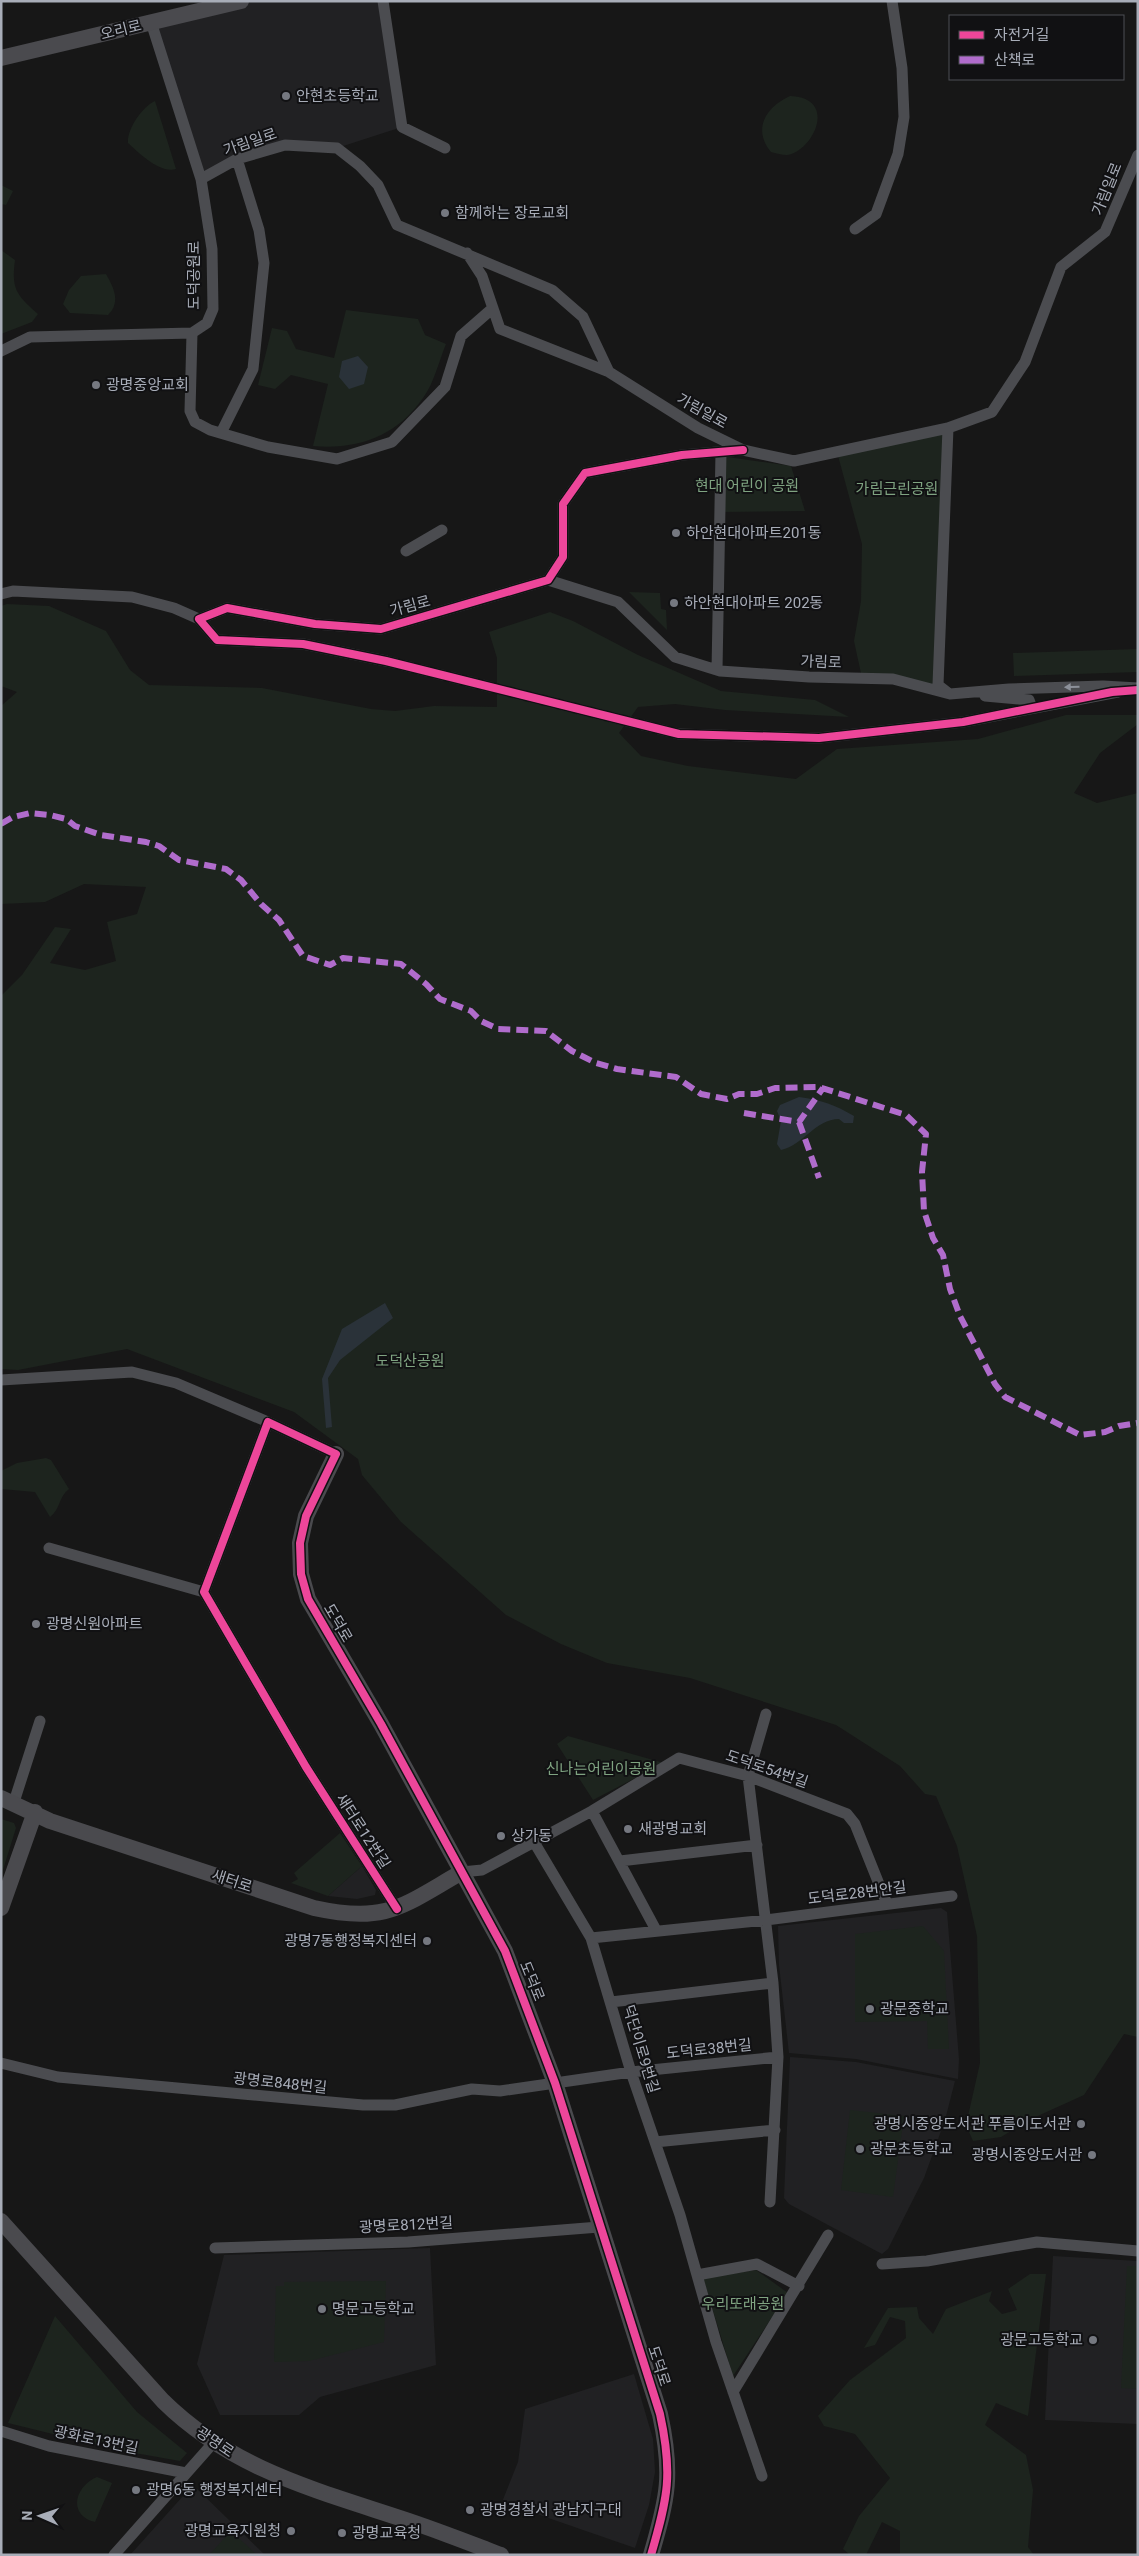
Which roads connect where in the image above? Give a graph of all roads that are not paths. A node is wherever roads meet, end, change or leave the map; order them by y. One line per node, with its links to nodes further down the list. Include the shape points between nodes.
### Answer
1 (241, 1): 4 (street, 오리로)
2 (383, 1): 6 (street, via 402,127)
3 (892, 1): 10 (street, via 902,68 904,117 898,154 876,214)
4 (151, 22): 5 (street, 오리로); 9 (street, 도덕공원로)
5 (1, 58)
6 (445, 148)
7 (1138, 155): 16 (street, 가림일로, via 1106,232 1061,267 1025,362 992,412)
8 (237, 159): 9 (street, 가림일로); 11 (street, 가림일로, via 286,145 337,148 378,185 397,225); 17 (street, via 259,230 264,262 253,369)
9 (201, 179): 13 (street, 도덕공원로, via 212,249 213,309 207,323)
10 (856, 229)
11 (467, 253): 12 (street, via 482,276); 15 (street, 가림일로, via 552,290 583,317)
12 (493, 308): 15 (street, via 500,330); 17 (street, via 461,336 445,387 392,442 337,459 268,447)
13 (192, 333): 14 (street, via 30,337); 17 (street, via 190,411 195,422)
14 (1, 351)
15 (609, 372): 18 (street, 가림일로, via 698,428)
16 (948, 428): 18 (street, 가림일로, via 794,462); 28 (street, via 938,685)
17 (221, 433)
18 (743, 450): 19 (street)
19 (721, 452): 22 (street, via 682,455 585,473 563,504 563,557); 26 (street)
20 (442, 530): 21 (street)
21 (406, 551)
22 (548, 580): 24 (street, 가림로, via 381,629 315,624 227,608); 26 (street, 가림로, via 618,602 675,657)
23 (1, 594): 24 (street, via 13,591 132,597 174,608)
24 (199, 619): 25 (street, via 216,640 303,644)
25 (386, 661)
26 (717, 670): 28 (street, 가림로, via 894,679)
27 (1138, 689): 28 (street, one-way to 28, via 1103,686 1019,688); 29 (street)
28 (950, 694): 29 (street, via 1029,700)
29 (1032, 708): 30 (street, via 963,722 819,738)
30 (679, 734)
31 (1, 1380): 32 (street, via 132,1372 176,1383)
32 (268, 1422): 33 (street); 35 (street)
33 (336, 1454): 45 (street, 도덕로, via 306,1516 300,1543 301,1574 308,1599)
34 (49, 1548): 35 (street)
35 (204, 1592): 49 (street, 새터로12번길, via 306,1767)
36 (766, 1714): 38 (street)
37 (40, 1721): 39 (street)
38 (748, 1776): 40 (street, 도덕로54번길, via 679,1758); 43 (street); 47 (street, 도덕로54번길, via 847,1814 855,1824)
39 (8, 1800): 41 (street, 새터로)
40 (592, 1811): 42 (street, 도덕로54번길); 44 (street)
41 (36, 1812): 48 (street); 49 (street, 새터로, via 50,1820 314,1908 360,1915)
42 (534, 1842): 45 (street, 도덕로54번길, via 482,1870); 52 (street, 덕단이로9번길)
43 (757, 1845): 44 (street); 50 (street)
44 (620, 1861): 51 (street)
45 (462, 1872): 49 (street, 새터로); 58 (street, 도덕로, via 506,1952)
46 (952, 1896): 47 (street, 도덕로28번안길)
47 (887, 1904): 50 (street, 도덕로28번안길)
48 (1, 1908)
49 (397, 1909)
50 (766, 1920): 51 (street, 도덕로28번안길); 53 (street)
51 (656, 1930): 52 (street, 도덕로28번안길)
52 (591, 1938): 54 (street, 덕단이로9번길)
53 (773, 1983): 54 (street); 55 (street)
54 (610, 2002): 57 (street, 덕단이로9번길)
55 (778, 2057): 57 (street, 도덕로38번길); 59 (street)
56 (1, 2063): 58 (street, 광명로848번길, via 58,2077 363,2105 395,2105 472,2089 500,2091)
57 (631, 2072): 58 (street, 도덕로38번길); 60 (street, 덕단이로9번길)
58 (555, 2083): 63 (street, 도덕로)
59 (775, 2130): 60 (street); 61 (street)
60 (655, 2142): 68 (street, 덕단이로9번길)
61 (770, 2202)
62 (1, 2221): 72 (street, 광명로, via 163,2401)
63 (599, 2227): 65 (street, 광명로812번길, via 408,2242); 77 (street, 도덕로, via 665,2436 666,2504)
64 (828, 2235): 69 (street)
65 (215, 2248)
66 (1138, 2251): 67 (street, via 1037,2242 927,2261)
67 (882, 2264)
68 (697, 2275): 69 (street, via 757,2264); 70 (street, 덕단이로9번길)
69 (799, 2286): 70 (street)
70 (733, 2392): 74 (street, 덕단이로9번길)
71 (1, 2431): 73 (street, 광화로13번길, via 49,2446)
72 (214, 2442): 73 (street); 76 (street, 광명로, via 282,2479)
73 (186, 2473): 75 (street)
74 (762, 2476)
75 (114, 2555)
76 (501, 2555)
77 (651, 2555)

